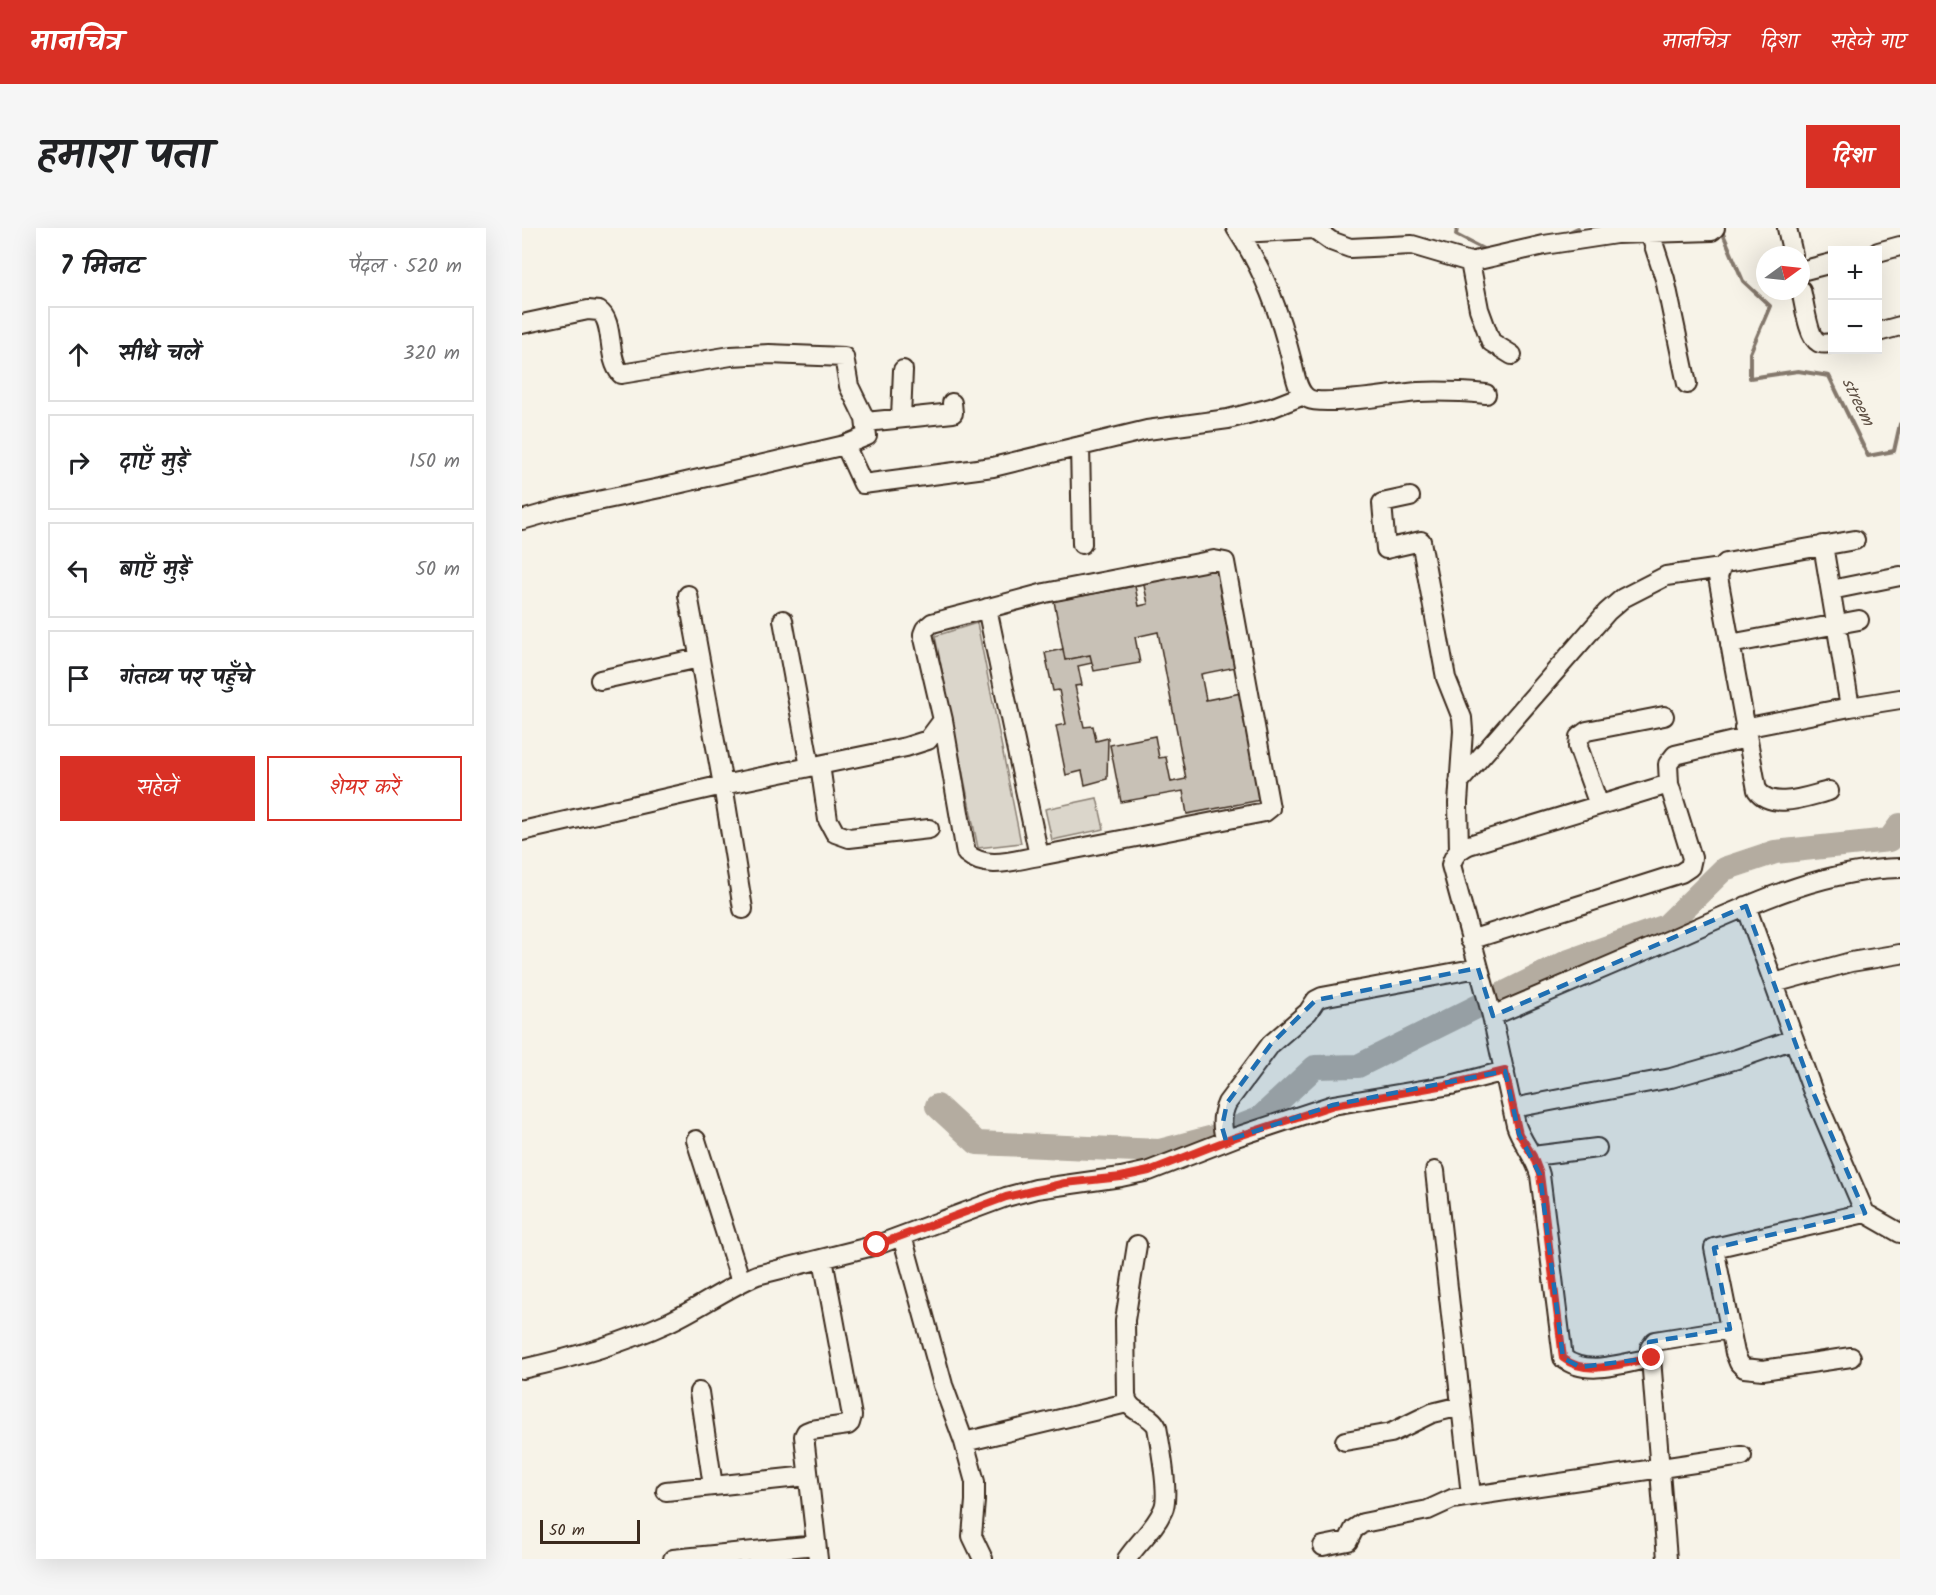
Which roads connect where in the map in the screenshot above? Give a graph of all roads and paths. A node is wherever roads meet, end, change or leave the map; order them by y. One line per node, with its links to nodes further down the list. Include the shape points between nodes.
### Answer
1 (1787, 228): 5 (street)
2 (1713, 229): 4 (street)
3 (1238, 231): 8 (street, via 1314,229 1350,248 1412,245); 20 (street, via 1276,304)
4 (1650, 233): 8 (street, via 1544,245); 18 (street, via 1665,279)
5 (1791, 246)
6 (1900, 246): 7 (street)
7 (1882, 251)
8 (1470, 262): 16 (street, via 1479,309 1491,342)
9 (1828, 264): 10 (street)
10 (1810, 269)
11 (1803, 300): 15 (street, via 1811,335 1816,342)
12 (522, 324): 23 (street, via 599,311 605,318 621,374 741,355 844,357 849,386)
13 (1900, 326): 14 (street)
14 (1882, 331)
15 (1828, 343)
16 (1512, 355)
17 (903, 370): 22 (street)
18 (1687, 384)
19 (1486, 394): 20 (street, via 1420,392 1318,401)
20 (1304, 395): 25 (street, via 1228,419 1147,430)
21 (952, 403): 22 (street, via 953,414)
22 (901, 417): 23 (street)
23 (866, 422): 24 (street, via 867,436)
24 (845, 445): 25 (street, via 863,484 993,467); 27 (street)
25 (1080, 446): 29 (street)
26 (1410, 498): 50 (street, via 1382,503 1386,549 1421,541 1446,678 1462,718)
27 (522, 520)
28 (1855, 540): 30 (street)
29 (1082, 544)
30 (1823, 545): 31 (street, via 1738,560); 33 (street)
31 (1721, 568): 39 (street, via 1718,577); 50 (street, via 1666,576 1623,598)
32 (1900, 576): 33 (street)
33 (1831, 590): 38 (street)
34 (688, 595): 40 (street)
35 (987, 608): 45 (street, via 940,619 923,634); 58 (street); 58 (street, via 1214,560 1225,562 1226,566 1270,808)
36 (783, 620): 49 (street)
37 (1859, 620): 38 (street)
38 (1836, 624): 39 (street); 43 (street)
39 (1730, 644): 46 (street)
40 (699, 658): 41 (street); 52 (street)
41 (600, 680)
42 (1900, 699): 43 (street)
43 (1850, 707): 46 (street)
44 (1664, 716): 54 (street, via 1587,731 1579,737 1578,747)
45 (943, 720): 47 (street); 48 (street)
46 (1745, 733): 51 (street, via 1675,755 1668,764); 53 (street, via 1757,790 1762,797 1783,800)
47 (928, 740): 48 (street); 49 (street)
48 (949, 754): 58 (street, via 966,853 975,861 990,863)
49 (815, 766): 52 (street); 55 (street, via 835,833 849,838)
50 (1459, 782): 57 (street)
51 (1669, 784): 54 (street); 62 (street, via 1692,858 1690,867)
52 (723, 785): 56 (street); 61 (street)
53 (1829, 791)
54 (1599, 806): 57 (street)
55 (929, 830)
56 (522, 831)
57 (1459, 850): 62 (street, via 1451,865)
58 (1039, 856)
59 (1900, 868): 60 (street, via 1819,879)
60 (1746, 906): 65 (street); 66 (street)
61 (743, 909)
62 (1470, 940): 64 (street)
63 (1900, 954): 65 (street)
64 (1478, 968): 66 (street); 70 (street, via 1316,1000 1271,1044 1227,1103 1222,1113)
65 (1774, 982): 67 (street)
66 (1492, 1014): 68 (street)
67 (1794, 1039): 69 (street, via 1671,1078); 75 (street)
68 (1505, 1071): 69 (street); 70 (street, via 1334,1105)
69 (1513, 1108): 73 (street, via 1519,1134)
70 (1224, 1134): 77 (street, via 1149,1171 1065,1183 1006,1197)
71 (696, 1140): 80 (street)
72 (1597, 1149): 73 (street)
73 (1533, 1156): 83 (street, via 1543,1189 1563,1358 1570,1364 1593,1368)
74 (1435, 1171): 87 (street)
75 (1865, 1213): 76 (street); 81 (street, via 1714,1248)
76 (1900, 1233)
77 (902, 1236): 79 (street); 89 (street, via 943,1385)
78 (1137, 1245): 86 (street, via 1125,1320)
79 (823, 1259): 80 (street); 92 (street, via 852,1419 844,1426 806,1432)
80 (741, 1282): 84 (street, via 702,1306 619,1343)
81 (1730, 1329): 82 (street, via 1739,1363 1752,1370); 83 (street, via 1655,1341 1650,1348)
82 (1851, 1357)
83 (1652, 1358): 91 (street)
84 (522, 1369)
85 (699, 1392): 93 (street)
86 (1127, 1403): 89 (street); 100 (street, via 1154,1419 1166,1494 1165,1508 1156,1524)
87 (1461, 1406): 88 (street, via 1432,1413 1391,1433); 95 (street)
88 (1345, 1441)
89 (964, 1442): 99 (street, via 975,1482 972,1536)
90 (1742, 1456): 91 (street)
91 (1660, 1467): 95 (street); 101 (street)
92 (808, 1476): 93 (street); 97 (street)
93 (713, 1486): 94 (street)
94 (666, 1491)
95 (1471, 1495): 96 (street, via 1363,1523 1354,1529 1348,1541)
96 (1323, 1546)
97 (817, 1552): 98 (street)
98 (673, 1559)
99 (983, 1559)
100 (1127, 1559)
101 (1667, 1559)

